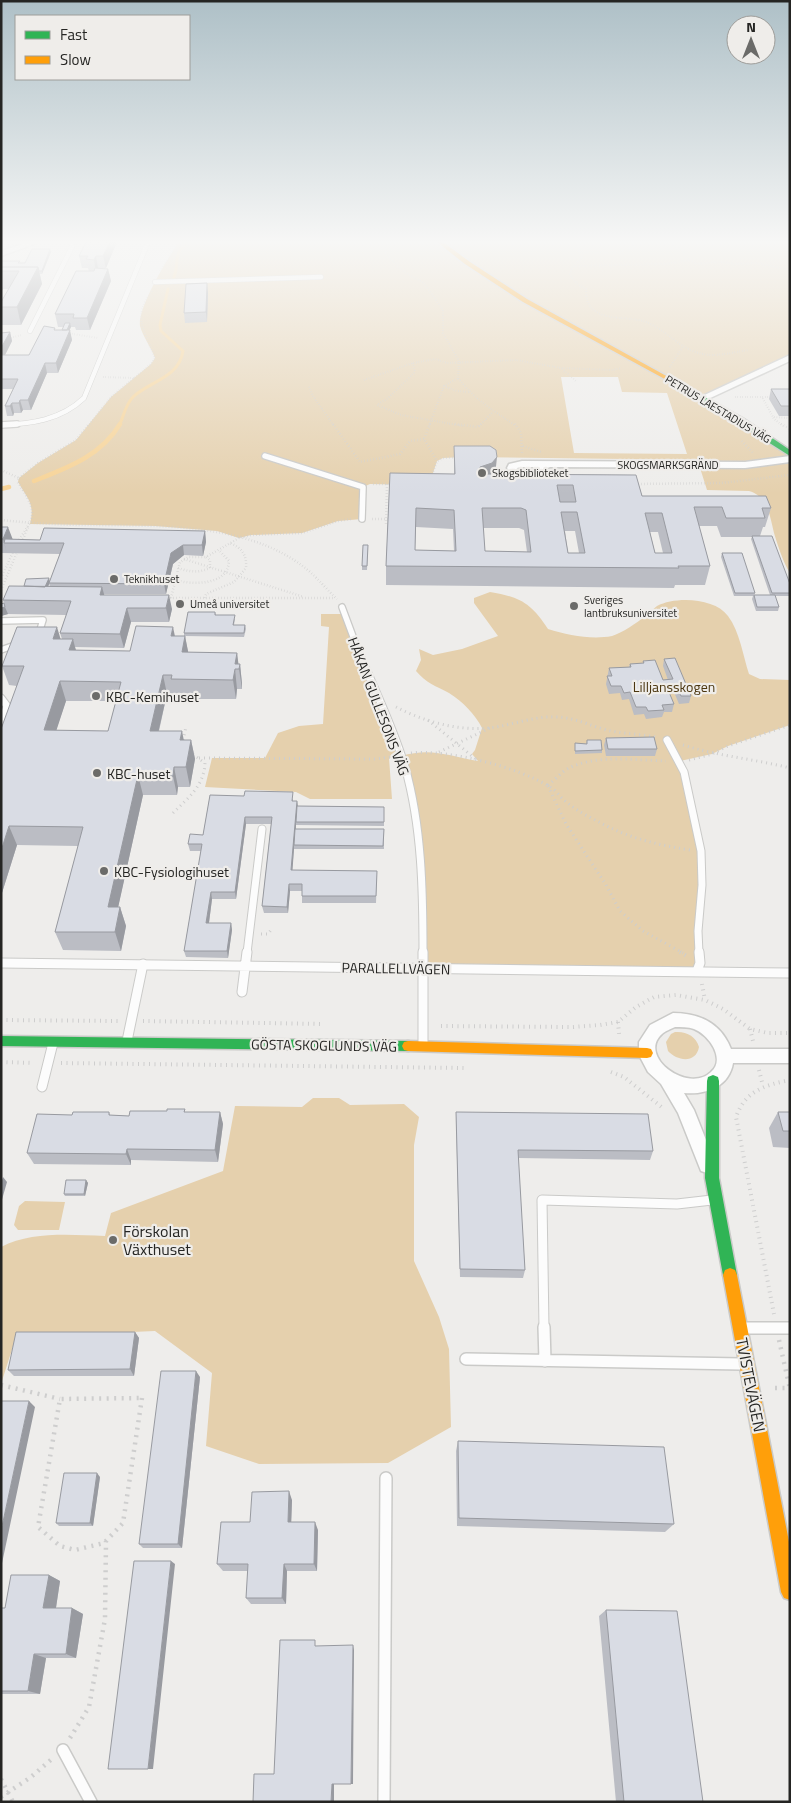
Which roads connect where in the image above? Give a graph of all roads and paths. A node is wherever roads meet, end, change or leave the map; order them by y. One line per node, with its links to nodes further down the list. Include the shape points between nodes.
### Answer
1 (32, 326): 7 (lane)
2 (113, 326): 9 (lane)
3 (141, 326): 20 (path, via 155,358)
4 (443, 326): 14 (path, via 443,333)
5 (573, 326): 18 (street, PETRUS LAESTADIUS VÄG)
6 (654, 326): 11 (path)
7 (30, 331): 10 (path)
8 (63, 333): 9 (path)
9 (108, 338): 19 (lane)
10 (1, 340)
11 (684, 346): 12 (path, via 706,355); 18 (path)
12 (749, 350)
13 (790, 358): 30 (street)
14 (459, 361): 15 (path, via 447,363 435,359); 17 (path, via 516,360); 21 (path)
15 (413, 363): 22 (path); 34 (path, via 415,372 377,406 393,414)
16 (627, 367): 17 (path, via 613,370)
17 (562, 368): 23 (path)
18 (664, 376): 30 (street, PETRUS LAESTADIUS VÄG)
19 (93, 377): 20 (path); 35 (lane, via 84,398 70,410 39,422)
20 (135, 378): 49 (path, via 111,397 76,440)
21 (458, 378): 24 (path); 26 (path)
22 (364, 380)
23 (576, 381)
24 (444, 386): 26 (path); 34 (path)
25 (309, 387): 37 (path, via 360,462 400,454 410,441)
26 (469, 392): 31 (path)
27 (733, 397): 28 (path)
28 (762, 397): 29 (path); 32 (path)
29 (780, 397)
30 (703, 398): 39 (street, PETRUS LAESTADIUS VÄG)
31 (493, 412): 34 (path, via 478,427); 38 (path, via 516,425)
32 (773, 417): 33 (path); 36 (path, via 778,424)
33 (790, 418)
34 (430, 419): 37 (path)
35 (1, 425)
36 (790, 429)
37 (424, 439): 43 (path)
38 (523, 446)
39 (790, 454)
40 (265, 456): 54 (lane)
41 (462, 457): 43 (path)
42 (790, 459): 44 (street, SKOGSMARKSGRÄND, via 745,465)
43 (437, 461): 50 (path)
44 (546, 465)
45 (1, 470): 46 (path)
46 (6, 472): 47 (path); 49 (path)
47 (1, 474)
48 (790, 475): 53 (path, via 721,483)
49 (19, 478): 57 (path, via 18,482 32,508)
50 (427, 482)
51 (387, 484): 52 (path); 54 (path); 58 (path)
52 (396, 484)
53 (627, 484)
54 (363, 487): 55 (lane)
55 (362, 519): 59 (path, via 338,521 302,533 252,534)
56 (1, 520): 57 (path)
57 (30, 524): 59 (path, via 155,526 209,530); 68 (path, via 22,533); 70 (path)
58 (386, 524)
59 (239, 538): 60 (path); 75 (path, via 287,555 317,577)
60 (230, 542): 61 (path); 67 (path, via 238,546 246,558 246,568)
61 (218, 550): 62 (path); 66 (path, via 229,561)
62 (206, 557): 63 (path); 65 (path, via 210,560)
63 (184, 559): 64 (path); 65 (path)
64 (178, 568): 65 (path, via 197,573); 69 (path)
65 (210, 568): 66 (path)
66 (225, 572): 67 (path); 69 (path, via 203,582)
67 (239, 577): 73 (path, via 206,594); 74 (path)
68 (1, 578)
69 (176, 580): 72 (path)
70 (1, 590)
71 (161, 598): 72 (path)
72 (171, 598): 73 (path)
73 (205, 598): 74 (path)
74 (307, 598): 75 (path)
75 (336, 598): 76 (path)
76 (342, 607): 79 (lane, HÅKAN GULLESONS VÄG)
77 (1, 621): 78 (lane, via 43,620 37,638)
78 (1, 650)
79 (378, 695): 81 (path, via 402,710); 92 (lane, HÅKAN GULLESONS VÄG)
80 (1, 698): 82 (lane, via 7,706)
81 (426, 718): 85 (path, via 448,724); 88 (path)
82 (1, 724)
83 (790, 725): 91 (path)
84 (186, 727): 87 (path)
85 (490, 727): 86 (path, via 557,716 609,731); 88 (path)
86 (667, 740): 91 (path); 94 (lane)
87 (183, 744)
88 (458, 744): 90 (path); 95 (path)
89 (185, 749): 93 (path)
90 (439, 752): 92 (path); 95 (path)
91 (712, 754): 94 (path); 96 (path)
92 (400, 756): 93 (path, via 376,759); 105 (lane, HÅKAN GULLESONS VÄG, via 411,791 421,866 424,910)
93 (199, 758): 98 (path, via 205,763 200,785)
94 (679, 761): 97 (path, via 592,762 570,768); 100 (lane, via 690,794)
95 (479, 762): 97 (path)
96 (790, 768)
97 (548, 785): 100 (path, via 590,818 623,834 670,847); 104 (path, via 567,828 608,886 612,901 620,912)
98 (173, 813)
99 (262, 829): 103 (lane)
100 (701, 851): 104 (lane)
101 (1, 962): 102 (lane, PARALLELLVÄGEN)
102 (143, 964): 103 (lane, PARALLELLVÄGEN); 109 (lane)
103 (246, 966): 105 (lane, PARALLELLVÄGEN); 107 (lane)
104 (698, 967): 105 (lane, PARALLELLVÄGEN); 106 (lane, PARALLELLVÄGEN)
105 (422, 968): 111 (lane, HÅKAN GULLESONS VÄG)
106 (790, 973)
107 (242, 992)
108 (1, 1020): 109 (path)
109 (132, 1021): 110 (path); 115 (lane)
110 (326, 1024)
111 (423, 1026): 112 (path, via 600,1025 618,1022 654,997 676,995 705,1000 750,1029); 116 (lane, HÅKAN GULLESONS VÄG)
112 (790, 1033)
113 (1, 1041): 114 (street, GÖSTA SKOGLUNDS VÄG)
114 (54, 1041): 115 (street, GÖSTA SKOGLUNDS VÄG); 121 (lane)
115 (128, 1041): 116 (street, GÖSTA SKOGLUNDS VÄG)
116 (423, 1046): 117 (street, GÖSTA SKOGLUNDS VÄG)
117 (647, 1053): 118 (street, via 648,1039 660,1024 687,1020 704,1026 716,1036 723,1045); 124 (street, via 654,1069)
118 (725, 1056): 119 (street); 126 (street, via 722,1072)
119 (790, 1056)
120 (1, 1062): 121 (path)
121 (48, 1063): 122 (path); 127 (lane)
122 (467, 1068)
123 (604, 1071): 128 (path, via 624,1077 660,1107)
124 (668, 1080): 126 (street, via 694,1086); 128 (street, TVISTEVÄGEN)
125 (790, 1080): 130 (path, via 763,1086 744,1098)
126 (713, 1082): 129 (street, TVISTEVÄGEN)
127 (42, 1087)
128 (686, 1110): 131 (street, TVISTEVÄGEN)
129 (712, 1110): 130 (path); 131 (street, TVISTEVÄGEN)
130 (738, 1110): 134 (path, via 736,1118)
131 (712, 1178): 132 (street, TVISTEVÄGEN)
132 (716, 1200): 133 (street, TVISTEVÄGEN); 137 (lane, via 677,1204 542,1200)
133 (740, 1328): 134 (lane); 138 (street, TVISTEVÄGEN)
134 (777, 1328): 135 (lane); 140 (path)
135 (790, 1328)
136 (466, 1359): 137 (lane)
137 (545, 1361): 138 (lane)
138 (747, 1365): 144 (street, TVISTEVÄGEN)
139 (1, 1385): 141 (path)
140 (790, 1389)
141 (60, 1399): 143 (path, via 38,1527 60,1546 75,1550); 143 (path, via 142,1398 123,1523)
142 (386, 1478): 151 (lane)
143 (106, 1541): 145 (path, via 106,1619 89,1707)
144 (790, 1592)
145 (63, 1750): 147 (path); 150 (lane)
146 (1, 1779): 147 (path)
147 (8, 1792): 148 (path); 149 (path)
148 (1, 1797)
149 (13, 1802)
150 (91, 1802)
151 (384, 1802)

